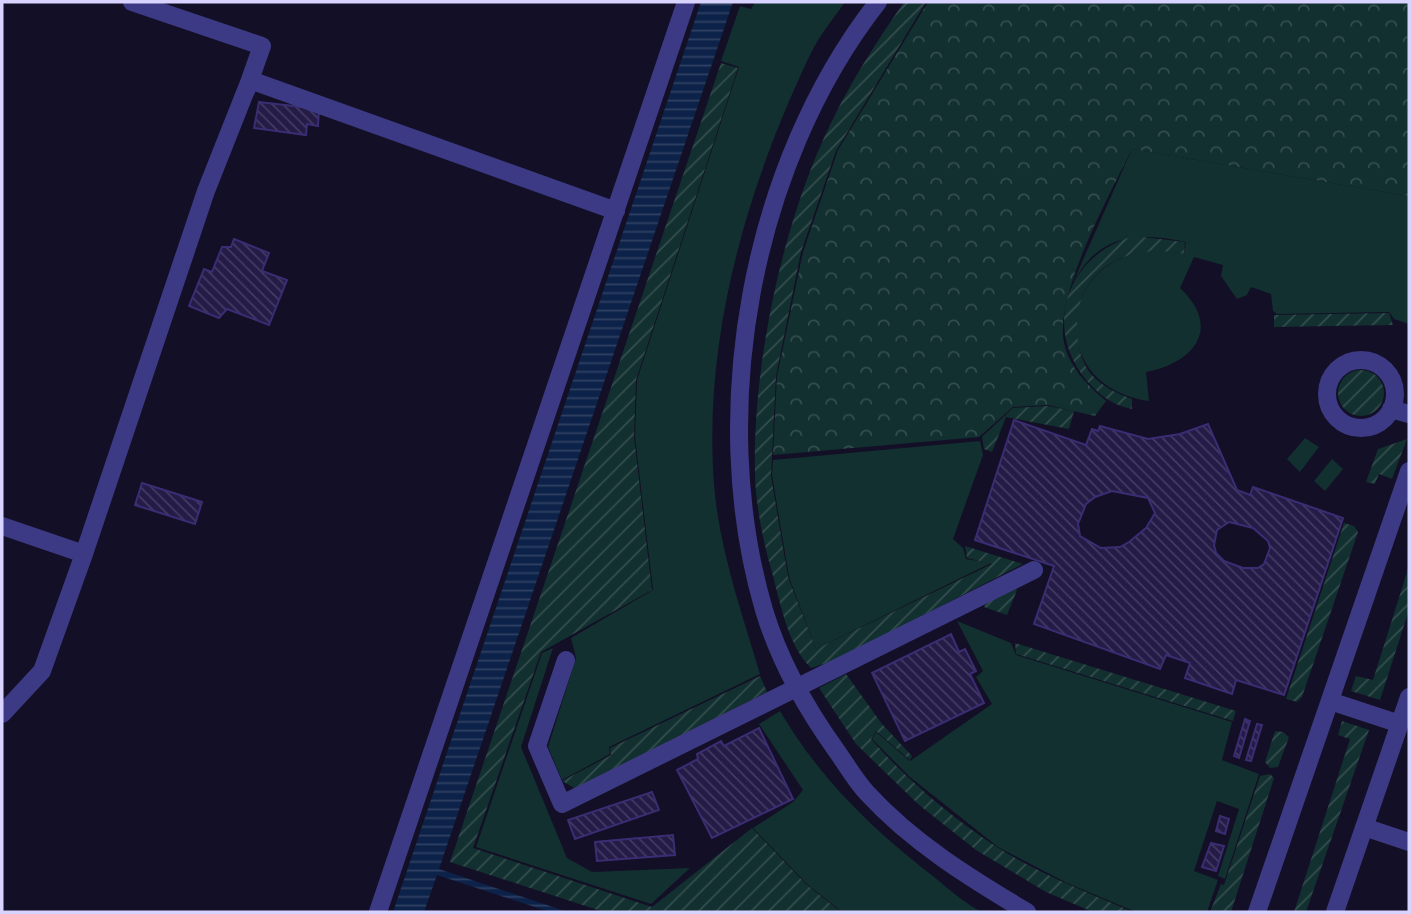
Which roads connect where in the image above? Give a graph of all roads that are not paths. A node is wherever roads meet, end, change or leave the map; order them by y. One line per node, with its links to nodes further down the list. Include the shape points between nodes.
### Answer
1 (132, 2): 4 (street, via 262,46)
2 (686, 2): 5 (street)
3 (878, 2): 13 (street, via 817,96 776,197 751,295 739,398 742,504 764,611)
4 (246, 91): 5 (street, via 250,80); 10 (street, via 206,191)
5 (616, 211): 20 (street)
6 (1391, 409): 7 (street)
7 (1409, 414)
8 (1409, 471): 15 (street)
9 (2, 526): 10 (street)
10 (84, 554): 16 (street, via 42,671)
11 (1034, 570): 13 (street)
12 (566, 660): 13 (street, via 537,746 562,804)
13 (797, 688): 21 (street, via 866,793 942,861)
14 (1409, 697): 17 (street)
15 (1330, 701): 17 (street); 22 (street)
16 (2, 715)
17 (1400, 724): 18 (street)
18 (1364, 827): 19 (street); 23 (street)
19 (1409, 842)
20 (378, 912)
21 (1027, 912)
22 (1257, 912)
23 (1335, 912)

